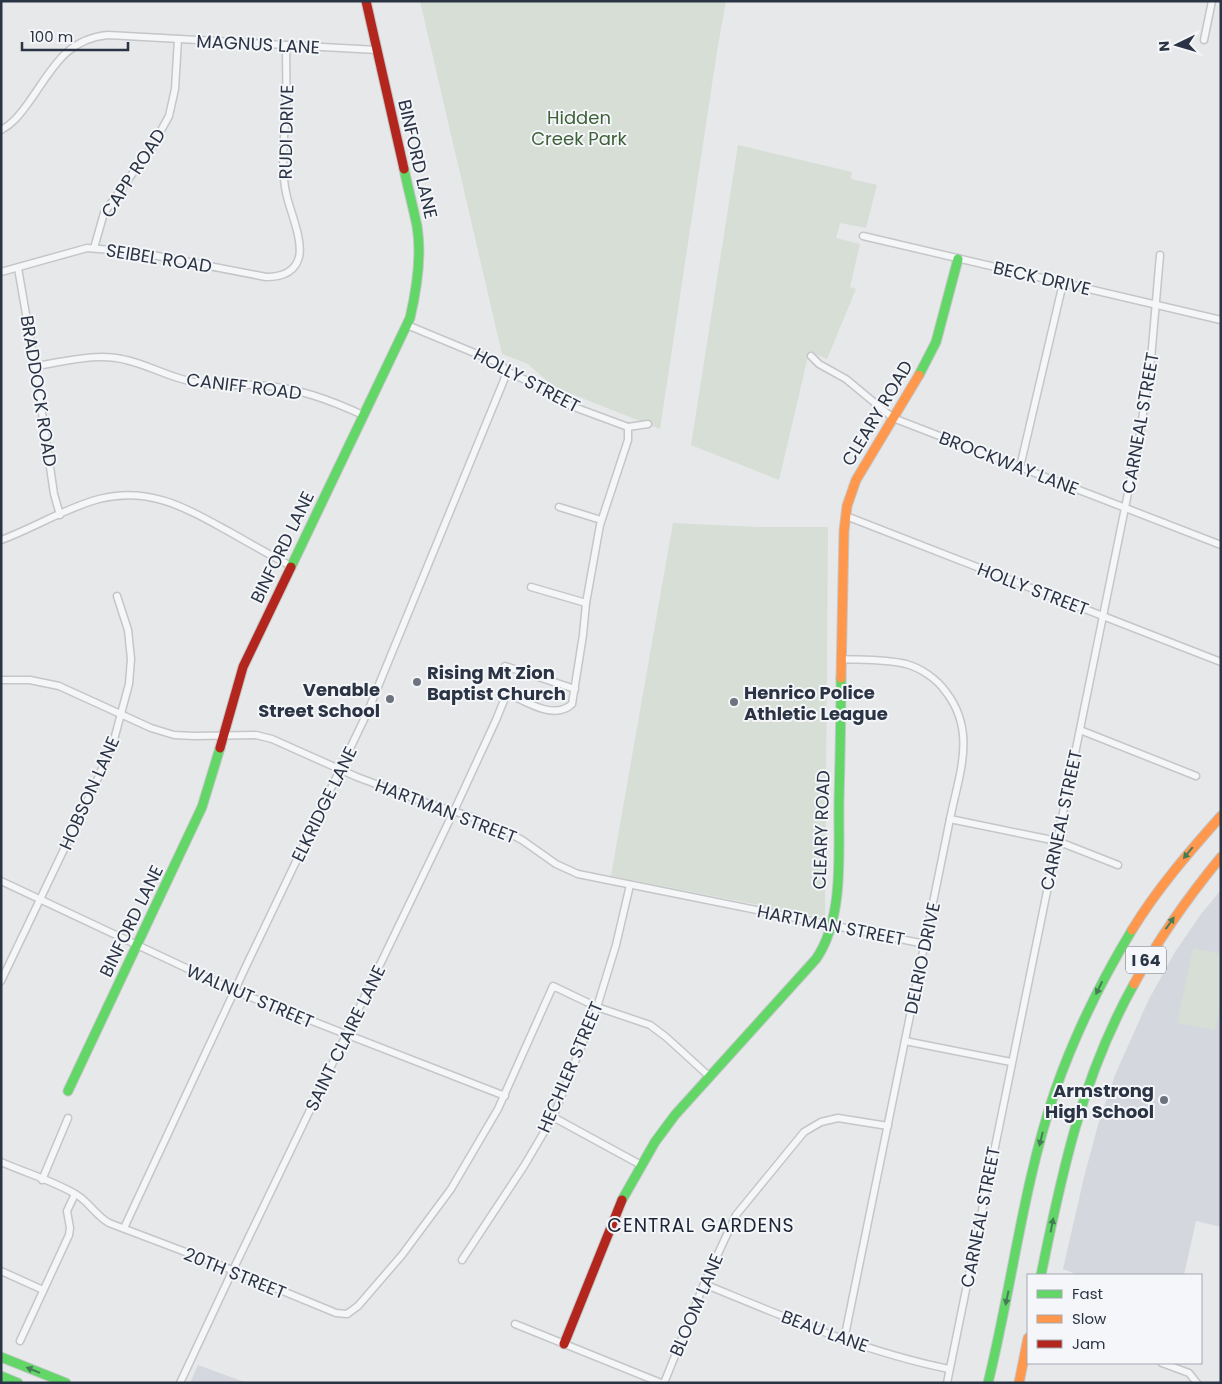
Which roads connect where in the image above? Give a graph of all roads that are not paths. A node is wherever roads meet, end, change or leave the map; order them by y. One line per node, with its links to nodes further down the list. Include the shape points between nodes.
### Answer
1 (366, 1): 7 (main road, BINFORD LANE)
2 (1212, 2): 3 (street); 5 (street)
3 (1221, 5)
4 (178, 39): 6 (street, MAGNUS LANE); 8 (street, MAGNUS LANE, via 108,35 79,42 59,60 19,116); 11 (street, CAPP ROAD, via 175,89 169,116 153,145 104,213)
5 (1204, 40)
6 (286, 45): 7 (street, MAGNUS LANE); 10 (street, RUDI DRIVE, via 287,98 282,165 286,195)
7 (377, 50): 19 (main road, BINFORD LANE, via 419,242 418,279)
8 (1, 130)
9 (863, 236): 13 (street, BECK DRIVE)
10 (300, 246): 11 (street, SEIBEL ROAD, via 298,260 289,271 281,276 266,277 137,252)
11 (94, 248): 14 (street, SEIBEL ROAD)
12 (1160, 255): 17 (street, CARNEAL STREET)
13 (958, 259): 16 (street, BECK DRIVE); 24 (main road, CLEARY ROAD, via 936,342)
14 (18, 268): 15 (street, SEIBEL ROAD); 21 (street, BRADDOCK ROAD)
15 (1, 272)
16 (1063, 283): 17 (street, BECK DRIVE); 27 (street)
17 (1157, 305): 18 (street, BECK DRIVE); 29 (street, CARNEAL STREET, via 1147,389)
18 (1221, 320)
19 (407, 325): 22 (street, HOLLY STREET, via 501,364); 23 (main road, BINFORD LANE)
20 (811, 356): 24 (street, BROCKWAY LANE, via 818,364 846,379)
21 (35, 366): 23 (street, CANIFF ROAD, via 119,358 194,382 291,388); 30 (street, BRADDOCK ROAD)
22 (506, 371): 26 (street, HOLLY STREET, via 566,404); 48 (street, ELKRIDGE LANE, via 382,678)
23 (363, 415): 35 (main road, BINFORD LANE)
24 (893, 418): 27 (street, BROCKWAY LANE); 31 (main road, CLEARY ROAD, via 856,480)
25 (648, 424): 26 (street, HOLLY STREET)
26 (628, 427): 32 (street, via 628,440)
27 (1020, 467): 29 (street, BROCKWAY LANE)
28 (558, 507): 32 (street)
29 (1125, 508): 34 (street, BROCKWAY LANE); 39 (street, CARNEAL STREET)
30 (60, 515): 33 (street); 35 (street, via 108,497 132,495 163,500 197,514)
31 (846, 516): 39 (street, HOLLY STREET); 40 (main road, CLEARY ROAD)
32 (601, 520): 38 (street)
33 (1, 540)
34 (1221, 545)
35 (291, 566): 47 (main road, BINFORD LANE, via 243,667)
36 (531, 588): 38 (street)
37 (117, 596): 45 (street, HOBSON LANE, via 128,630 131,659)
38 (586, 603): 44 (street)
39 (1103, 616): 41 (street, HOLLY STREET); 46 (street, CARNEAL STREET)
40 (841, 658): 52 (street, DELRIO DRIVE, via 893,662 916,668 937,681 952,699 962,721 964,743); 59 (main road, CLEARY ROAD, via 838,875)
41 (1221, 662)
42 (505, 666): 44 (street)
43 (1, 680): 45 (street, HARTMAN STREET, via 19,679 59,686)
44 (575, 689): 50 (street, SAINT CLAIRE LANE, via 572,704 558,711 507,693)
45 (121, 715): 47 (street, HARTMAN STREET, via 174,735); 58 (street, HOBSON LANE, via 99,776)
46 (1080, 730): 49 (street); 53 (street, CARNEAL STREET)
47 (223, 736): 48 (street, HARTMAN STREET, via 262,736); 61 (main road, BINFORD LANE, via 202,807)
48 (340, 770): 50 (street, HARTMAN STREET); 63 (street, ELKRIDGE LANE)
49 (1196, 776)
50 (454, 811): 57 (street, HARTMAN STREET, via 522,840 565,869); 65 (street, SAINT CLAIRE LANE)
51 (1221, 816): 100 (main road, I 64, one-way to 100, via 1172,873 1142,916 1110,968 1074,1040 1042,1136)
52 (950, 820): 53 (street); 60 (street, DELRIO DRIVE)
53 (1057, 842): 55 (street); 67 (street, CARNEAL STREET)
54 (1221, 857): 82 (main road, I 64, one-way to 54, via 1072,1135 1109,1033 1136,978 1166,928)
55 (1118, 865)
56 (1, 881): 58 (street, WALNUT STREET)
57 (630, 885): 59 (street, HARTMAN STREET); 64 (street, HECHLER STREET)
58 (40, 900): 61 (street, WALNUT STREET); 62 (street, HOBSON LANE)
59 (830, 925): 60 (street, HARTMAN STREET); 68 (main road, CLEARY ROAD, via 822,952)
60 (925, 944): 66 (street, DELRIO DRIVE)
61 (137, 946): 63 (street, WALNUT STREET); 69 (main road, BINFORD LANE)
62 (1, 981)
63 (235, 991): 65 (street, WALNUT STREET); 78 (street, ELKRIDGE LANE)
64 (597, 1007): 68 (street, via 650,1025); 70 (street, via 553,986); 71 (street, HECHLER STREET)
65 (346, 1036): 70 (street, WALNUT STREET); 81 (street, SAINT CLAIRE LANE)
66 (905, 1041): 67 (street); 73 (street, DELRIO DRIVE)
67 (1012, 1062): 93 (street, CARNEAL STREET)
68 (710, 1077): 75 (main road, CLEARY ROAD, via 675,1116)
69 (68, 1091)
70 (505, 1096): 81 (street, 20TH STREET, via 450,1189 402,1255 358,1306 347,1314 336,1313)
71 (553, 1117): 75 (street); 79 (street, HECHLER STREET)
72 (68, 1118): 76 (street)
73 (888, 1126): 83 (street, BLOOM LANE, via 838,1118 821,1122 804,1132 736,1215); 86 (street, DELRIO DRIVE)
74 (1, 1162): 76 (street, 20TH STREET)
75 (641, 1165): 89 (main road, CLEARY ROAD, via 622,1199)
76 (42, 1180): 77 (street, 20TH STREET)
77 (75, 1194): 78 (street, 20TH STREET, via 105,1222); 84 (street, via 68,1211 68,1235)
78 (124, 1228): 81 (street, 20TH STREET)
79 (462, 1260)
80 (1, 1271): 84 (street)
81 (232, 1272): 97 (street, SAINT CLAIRE LANE)
82 (1042, 1274)
83 (704, 1284): 86 (street, BEAU LANE); 98 (street, BLOOM LANE)
84 (43, 1290): 87 (street)
85 (515, 1324): 89 (street)
86 (844, 1340): 93 (street, BEAU LANE, via 910,1361)
87 (20, 1341)
88 (1027, 1343): 101 (main road)
89 (564, 1344): 98 (street)
90 (1, 1357): 96 (main road, one-way to 90)
91 (1028, 1364): 102 (main road)
92 (1165, 1364): 103 (street, via 1188,1373)
93 (950, 1369): 99 (street, CARNEAL STREET)
94 (1, 1376): 95 (main road)
95 (18, 1383)
96 (66, 1383)
97 (180, 1383)
98 (663, 1383)
99 (947, 1383)
100 (988, 1383)
101 (1019, 1383)
102 (1025, 1383)
103 (1197, 1383)

